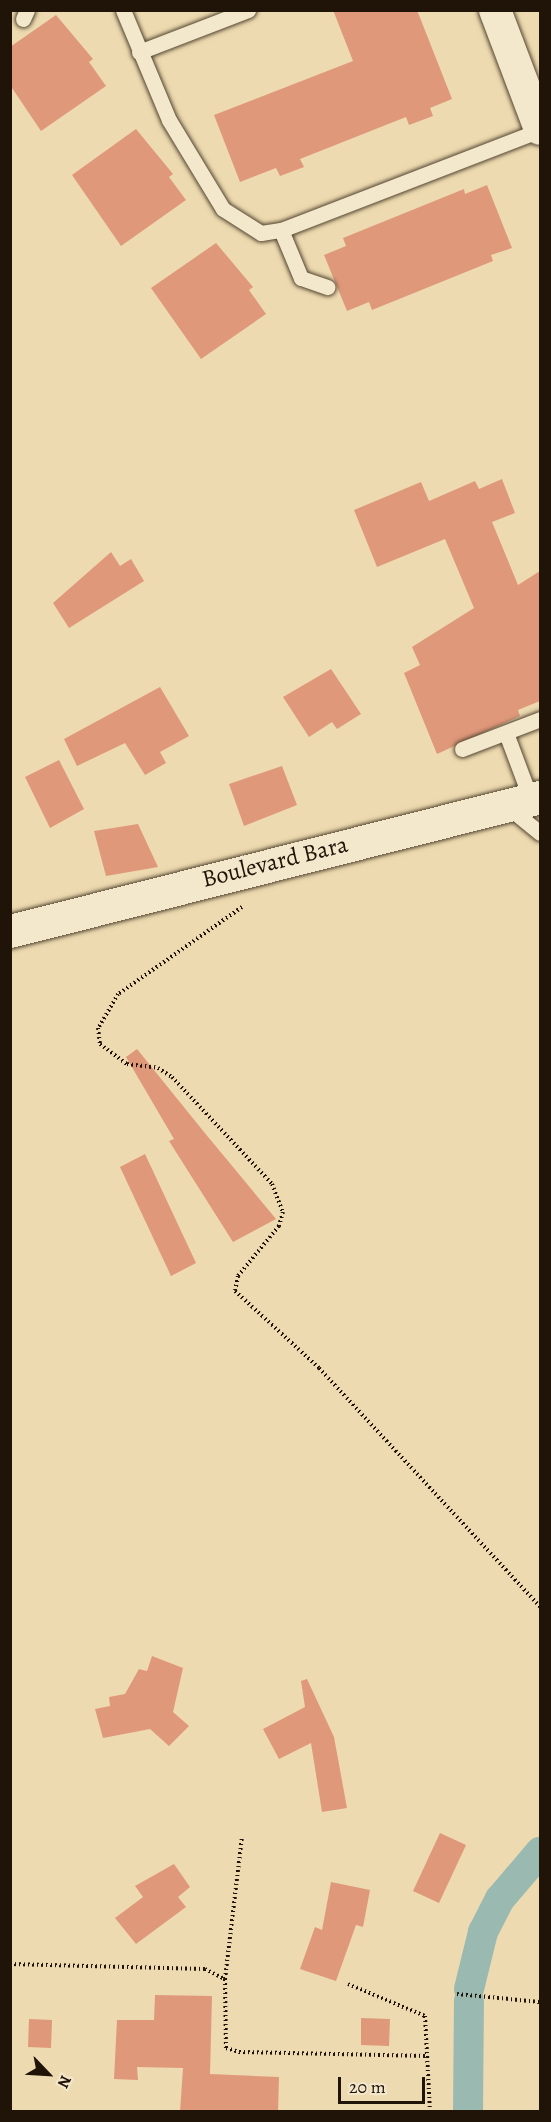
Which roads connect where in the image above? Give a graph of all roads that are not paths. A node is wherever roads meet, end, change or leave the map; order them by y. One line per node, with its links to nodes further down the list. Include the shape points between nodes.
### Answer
1 (123, 10): 4 (lane)
2 (248, 10): 4 (lane)
3 (495, 10): 5 (street)
4 (139, 52): 7 (lane, via 169,120 223,210 261,233)
5 (532, 87): 6 (street)
6 (540, 129): 7 (lane)
7 (281, 230): 8 (lane, via 301,278)
8 (327, 287)
9 (540, 722): 10 (lane)
10 (506, 733): 11 (lane); 12 (lane)
11 (462, 749)
12 (526, 801): 13 (lane); 14 (street, Boulevard Bara)
13 (540, 833)
14 (10, 931)

